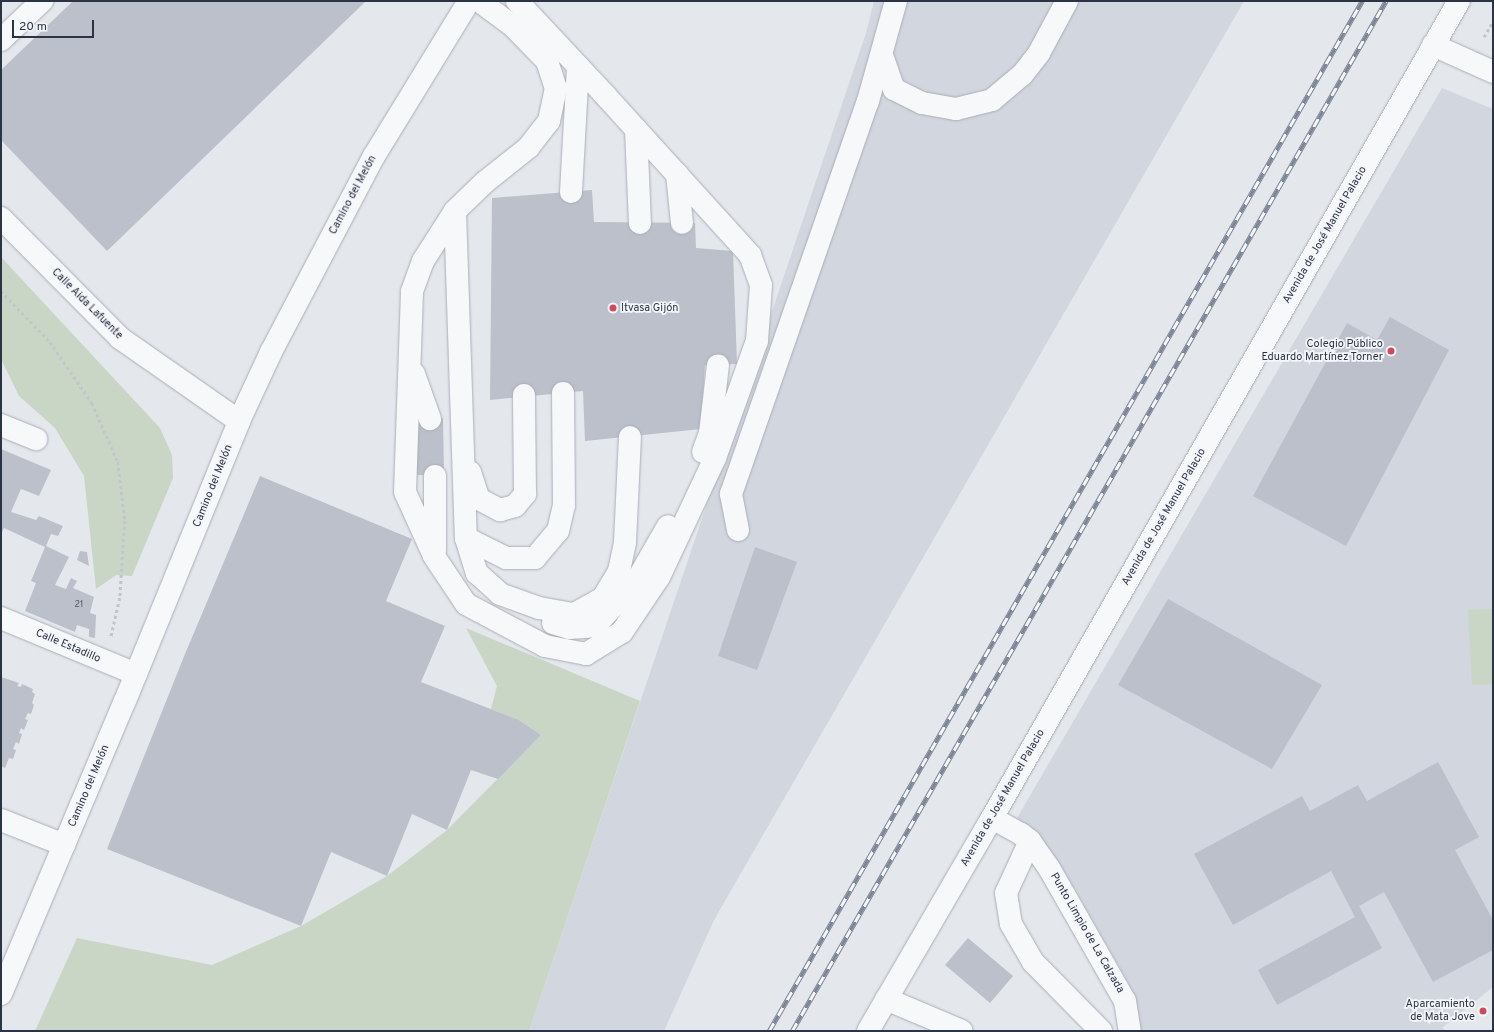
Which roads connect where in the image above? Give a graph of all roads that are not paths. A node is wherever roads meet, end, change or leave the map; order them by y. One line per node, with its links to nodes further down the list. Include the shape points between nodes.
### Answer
1 (42, 1): 8 (street)
2 (469, 1): 25 (street, Camino del Melón, via 374,156 271,352)
3 (479, 1): 16 (street, via 513,26 546,61 556,88 549,121 529,147 485,182)
4 (517, 1): 11 (street)
5 (896, 1): 10 (street)
6 (1067, 1): 10 (street, via 1039,53 1022,75 992,100 956,109 922,103 894,89)
7 (1459, 1): 9 (street, Avenida de José Manuel Palacio)
8 (1, 40)
9 (1433, 45): 12 (street); 37 (street, Avenida de José Manuel Palacio)
10 (882, 55): 31 (street, via 731,494)
11 (578, 66): 13 (street); 15 (street)
12 (1493, 72)
13 (636, 129): 14 (street); 18 (street)
14 (677, 174): 19 (street); 33 (street, via 750,255 761,285 757,341 715,458 659,577 622,632 586,654 545,646 466,604)
15 (571, 192)
16 (455, 211): 20 (street, via 422,261 412,292); 29 (street)
17 (1, 218): 25 (street, Calle Aida Lafuente, via 120,338)
18 (640, 222)
19 (682, 223)
20 (410, 362): 24 (street); 33 (street, via 405,492)
21 (718, 364): 34 (street, via 710,433 696,471 658,546 637,580 596,626 569,628 537,618)
22 (563, 392): 32 (street, via 564,505 558,531 535,558 506,558)
23 (524, 395): 29 (street, via 525,494 514,506 500,510 479,499)
24 (430, 419)
25 (239, 421): 36 (street, Camino del Melón)
26 (1, 425): 28 (street)
27 (630, 437): 34 (street, via 625,542 619,571 603,598 574,614 539,608)
28 (36, 439)
29 (463, 450): 32 (street)
30 (435, 476): 33 (street)
31 (738, 530)
32 (466, 538): 34 (street, via 477,573 500,594)
33 (434, 556)
34 (509, 597)
35 (1, 618): 36 (street, Calle Estadillo)
36 (136, 674): 40 (street, Camino del Melón)
37 (992, 818): 39 (street, Punto Limpio de La Calzada); 42 (street, Avenida de José Manuel Palacio)
38 (1, 820): 40 (street)
39 (1030, 841): 45 (street, via 1006,893 1011,924 1033,962); 46 (street, Punto Limpio de La Calzada, via 1049,868 1125,1001)
40 (64, 846): 41 (street, Camino del Melón)
41 (1, 994)
42 (886, 999): 43 (street, Avenida de José Manuel Palacio); 44 (street)
43 (868, 1031)
44 (962, 1031)
45 (1101, 1031)
46 (1130, 1031)

